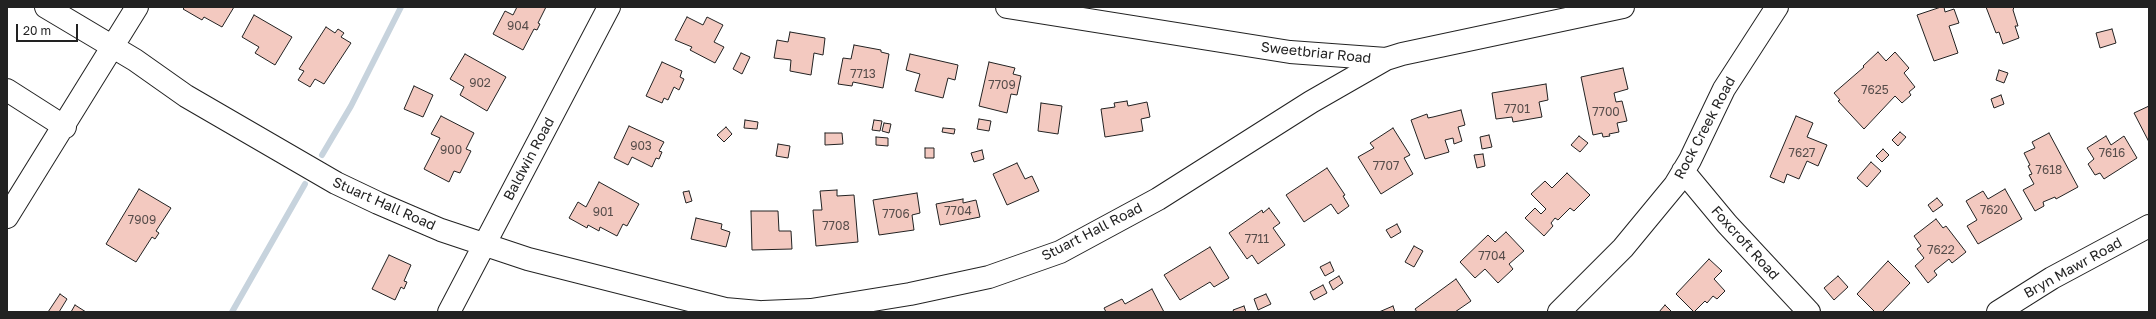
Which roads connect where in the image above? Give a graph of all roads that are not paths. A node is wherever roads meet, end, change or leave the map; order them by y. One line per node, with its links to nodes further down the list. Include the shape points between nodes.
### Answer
1 (46, 7): 7 (street, Stuart Hall Road)
2 (137, 7): 7 (street)
3 (609, 7): 14 (street, Baldwin Road)
4 (1007, 7): 8 (street, Sweetbriar Road, via 1290,52)
5 (1623, 7): 8 (street, Sweetbriar Road)
6 (1777, 7): 11 (street, Rock Creek Road, via 1724,89)
7 (111, 47): 10 (street); 14 (street, Stuart Hall Road, via 135,60 186,96 336,183 413,218)
8 (1386, 60): 17 (street, Stuart Hall Road, via 1311,102 1158,199 1060,252 989,277 910,294 811,310)
9 (7, 90): 10 (street)
10 (65, 127): 12 (street)
11 (1683, 171): 18 (street, Rock Creek Road, via 1675,185 1623,248); 19 (street, Foxcroft Road, via 1727,224)
12 (7, 217)
13 (2149, 226): 20 (street, Bryn Mawr Road, via 2052,278)
14 (484, 245): 15 (street, Baldwin Road); 16 (street, Stuart Hall Road, via 528,259 703,304)
15 (449, 312)
16 (759, 312)
17 (763, 312)
18 (1559, 312)
19 (1809, 312)
20 (1998, 312)

